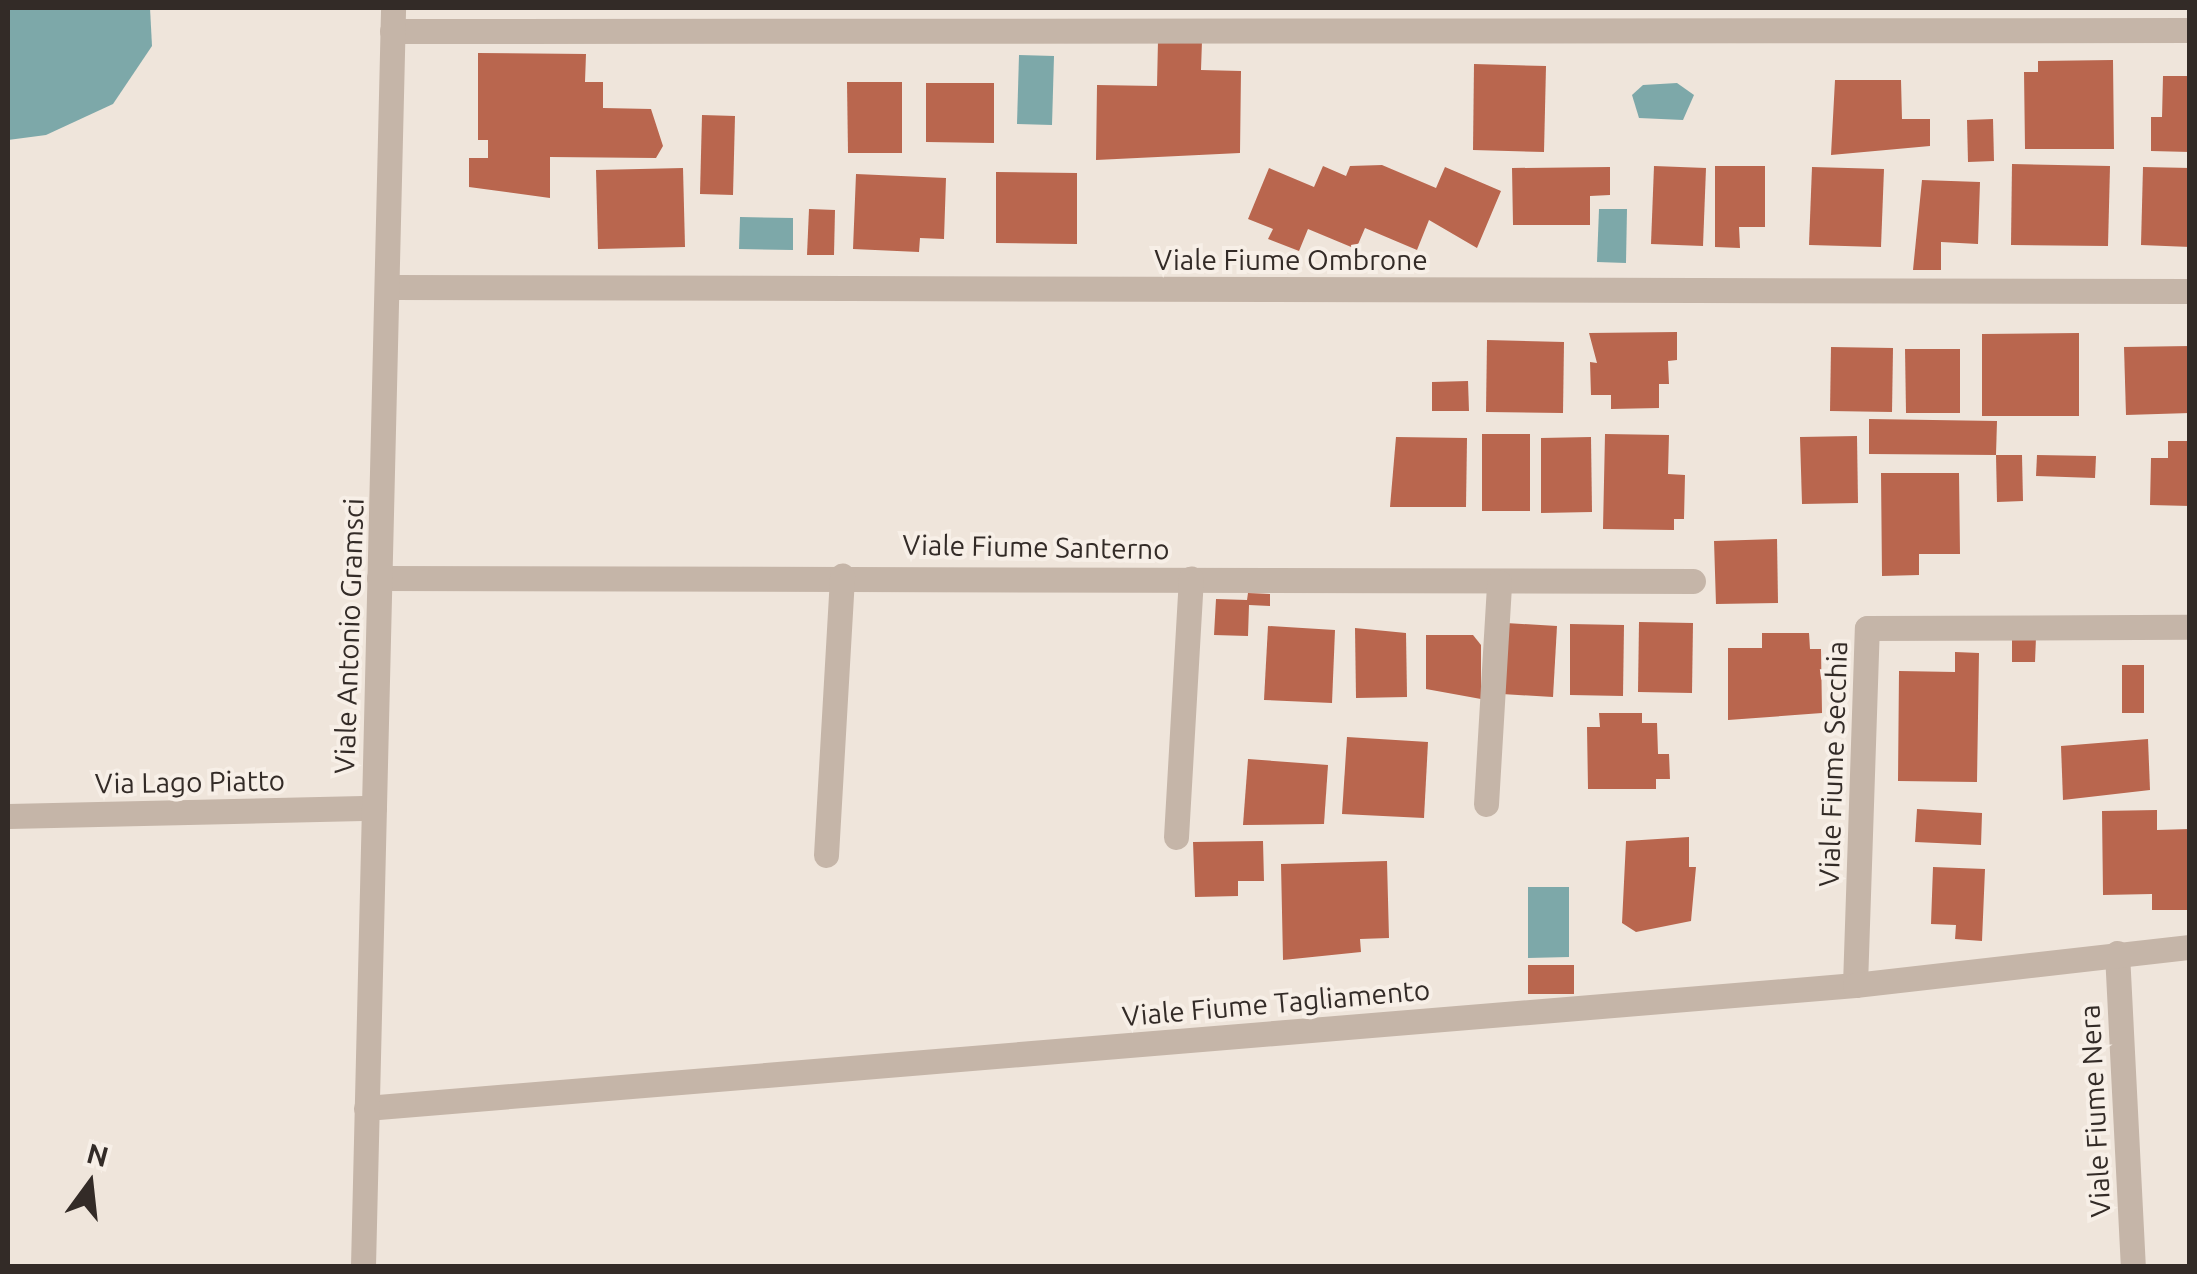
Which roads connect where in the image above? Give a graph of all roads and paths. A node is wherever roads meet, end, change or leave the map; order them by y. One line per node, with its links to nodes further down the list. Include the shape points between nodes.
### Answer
1 (392, 19): 2 (street); 3 (street, Viale Antonio Gramsci)
2 (2190, 30)
3 (392, 286): 4 (street, Viale Fiume Ombrone); 6 (street, Viale Antonio Gramsci)
4 (2190, 292)
5 (842, 575): 6 (street, Viale Fiume Santerno); 7 (street, Viale Fiume Santerno); 15 (street)
6 (379, 578): 12 (street, Viale Antonio Gramsci)
7 (1192, 578): 9 (street, Viale Fiume Santerno); 14 (street)
8 (1693, 581): 9 (street, Viale Fiume Santerno)
9 (1499, 582): 11 (street)
10 (2190, 627): 18 (street, Viale Fiume Secchia, via 1868,628)
11 (1486, 804)
12 (374, 808): 13 (street, Via Lago Piatto); 19 (street, Viale Antonio Gramsci)
13 (8, 816)
14 (1176, 837)
15 (826, 855)
16 (2190, 946): 17 (street, Viale Fiume Tagliamento)
17 (2116, 953): 18 (street, Viale Fiume Tagliamento); 21 (street, Viale Fiume Nera)
18 (1855, 986): 19 (street, Viale Fiume Tagliamento)
19 (366, 1108): 20 (street, Viale Antonio Gramsci)
20 (362, 1266)
21 (2133, 1266)

